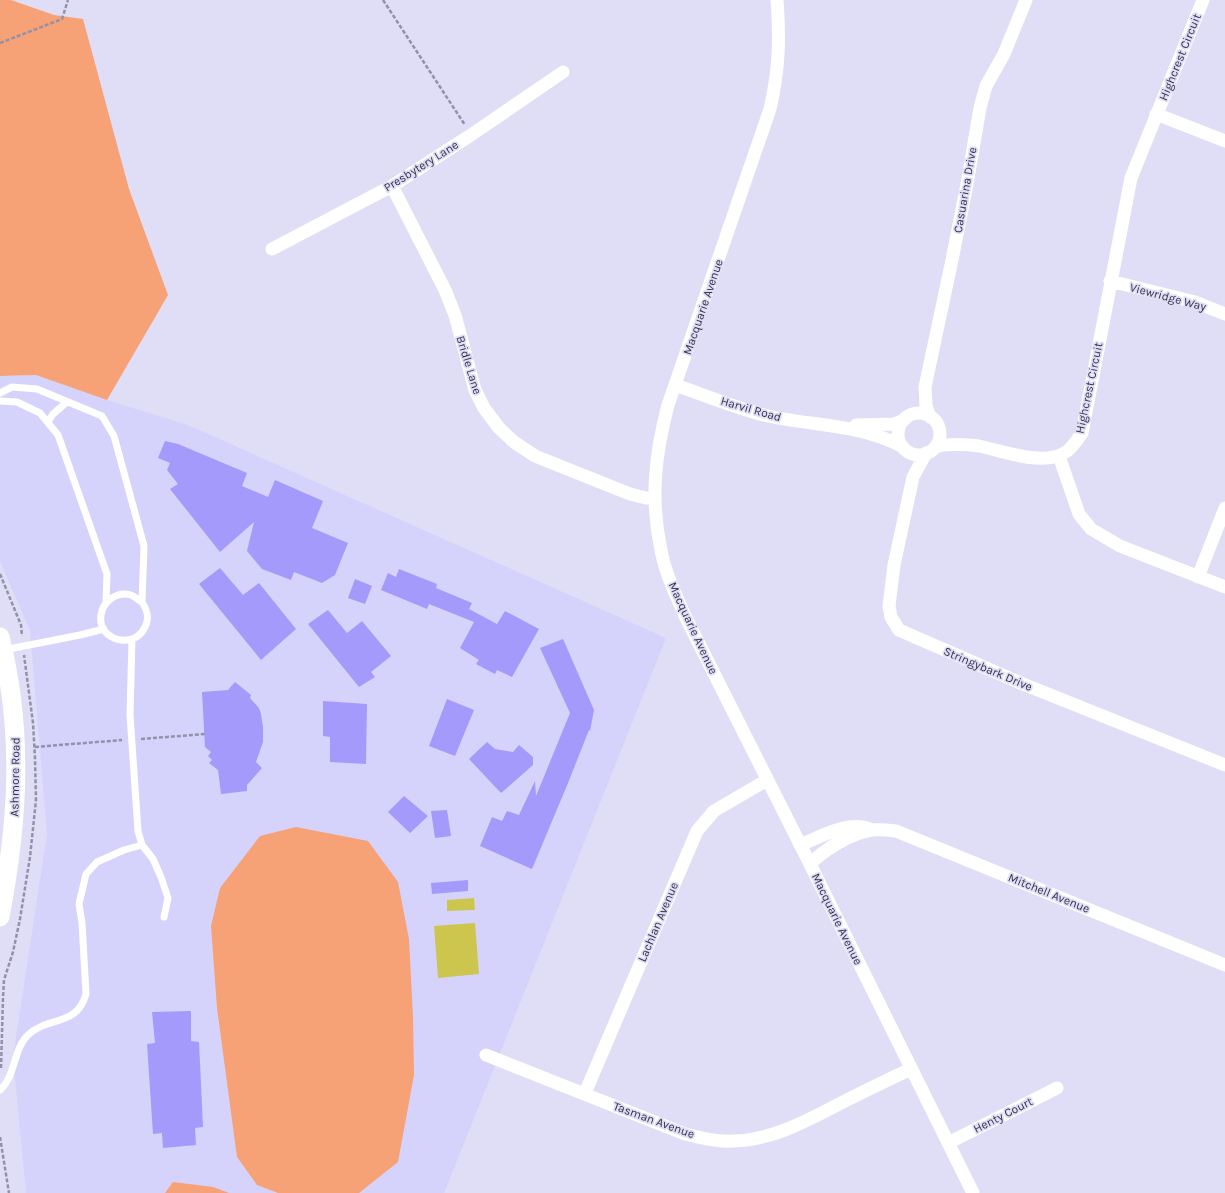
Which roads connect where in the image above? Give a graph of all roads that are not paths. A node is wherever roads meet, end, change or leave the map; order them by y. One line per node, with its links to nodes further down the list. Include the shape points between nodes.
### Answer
1 (777, 0): 11 (street, Macquarie Avenue, via 779,54 770,109)
2 (1026, 0): 12 (street, Casuarina Drive, via 1004,54 986,86 980,108 960,222)
3 (1199, 1): 5 (street, Highcrest Circuit)
4 (563, 72): 7 (street, Presbytery Lane)
5 (1156, 114): 6 (street, Highcrest Circuit); 9 (street, Highcrest Circuit, via 1131,178)
6 (1225, 141)
7 (392, 186): 8 (street, Presbytery Lane); 26 (street, Bridle Lane, via 445,290 455,315 475,390 484,408 499,428 535,456 630,494)
8 (272, 248)
9 (1110, 281): 10 (street, Viewridge Way, via 1195,302); 24 (street, Highcrest Circuit, via 1082,433 1071,448)
10 (1225, 314)
11 (675, 385): 19 (street, Harvil Road, via 765,415); 26 (street, Macquarie Avenue, via 659,443 654,476)
12 (925, 387): 16 (street, Casuarina Drive, via 926,406); 17 (street, Casuarina Drive, via 917,405)
13 (0, 393): 15 (lane, via 12,387 37,389)
14 (0, 401): 18 (lane, via 17,402 40,413)
15 (67, 402): 18 (lane); 30 (lane, via 102,416 114,436 144,546)
16 (930, 417): 17 (street, via 920,414); 20 (street)
17 (906, 418): 19 (street, Harvil Road, via 894,424); 22 (street, via 900,425 898,436)
18 (48, 422): 31 (lane, via 58,435 107,574)
19 (829, 426): 22 (street, Harvil Road, via 876,435)
20 (939, 429): 21 (street, via 945,434); 23 (street, via 938,441)
21 (977, 446): 23 (street, via 946,445); 24 (street, via 1031,457)
22 (905, 449): 23 (street, via 919,455); 25 (street, Stringybark Drive)
23 (931, 450): 25 (street, Stringybark Drive)
24 (1058, 456): 28 (street, via 1079,514 1091,529 1120,546)
25 (913, 476): 35 (street, Stringybark Drive, via 888,606 890,617 899,630 1023,684)
26 (655, 498): 36 (street, Macquarie Avenue, via 661,551 673,587)
27 (1225, 508): 28 (street)
28 (1198, 577): 29 (street)
29 (1225, 587)
30 (142, 602): 31 (lane, via 131,595 123,594); 33 (lane, via 146,608 148,622 143,632)
31 (106, 603): 32 (lane, via 101,618)
32 (104, 629): 33 (lane, via 115,639); 34 (lane, via 80,636)
33 (132, 639): 38 (lane, via 131,740 138,831)
34 (1, 646): 41 (main road, Ashmore Road, via 15,728 16,781 14,826)
35 (1225, 765)
36 (767, 780): 39 (street, Macquarie Avenue); 48 (street, Lachlan Avenue, via 714,811 696,831)
37 (872, 830): 39 (street, Mitchell Avenue, via 860,826 847,827); 40 (street, Mitchell Avenue, via 832,846); 43 (street, Mitchell Avenue, via 885,829 906,835)
38 (142, 845): 42 (lane, via 153,859 168,898); 47 (lane, via 97,862 86,874 79,904 86,994 84,1002 75,1013 65,1019 39,1027 27,1035 10,1076)
39 (800, 845): 40 (street, Macquarie Avenue)
40 (810, 864): 45 (street, Macquarie Avenue)
41 (0, 917)
42 (164, 917)
43 (1225, 965)
44 (486, 1055): 48 (street, Tasman Avenue)
45 (911, 1069): 48 (street, Tasman Avenue, via 775,1134 733,1141 710,1140 685,1134); 49 (street, Macquarie Avenue)
46 (1057, 1088): 49 (street, Henty Court)
47 (0, 1090)
48 (585, 1093)
49 (948, 1143): 50 (street, Macquarie Avenue)
50 (974, 1193)

